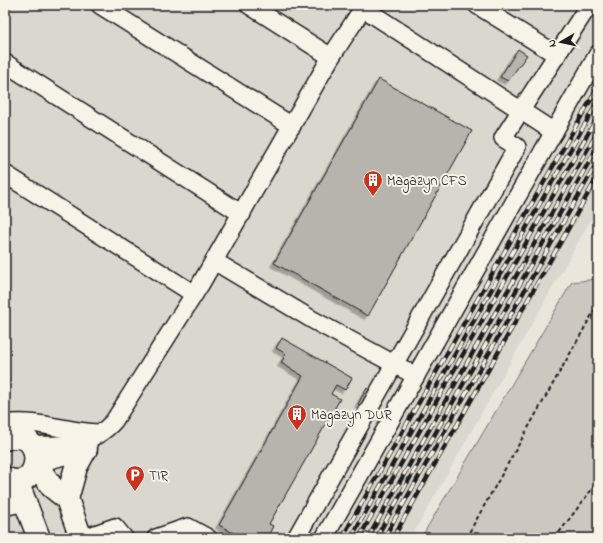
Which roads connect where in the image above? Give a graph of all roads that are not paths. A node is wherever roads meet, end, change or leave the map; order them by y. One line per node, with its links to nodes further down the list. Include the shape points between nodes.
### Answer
1 (100, 5): 11 (lane)
2 (249, 5): 8 (lane)
3 (477, 5): 7 (lane)
4 (588, 5): 7 (lane)
5 (364, 7): 8 (lane); 10 (lane)
6 (598, 54): 12 (lane)
7 (557, 55): 10 (lane)
8 (331, 57): 11 (lane)
9 (5, 64): 14 (lane)
10 (521, 111): 12 (lane); 17 (lane, via 503,138 517,147)
11 (292, 126): 14 (lane)
12 (554, 132): 18 (lane)
13 (5, 174): 16 (lane)
14 (242, 214): 15 (lane)
15 (214, 261): 16 (lane); 17 (lane)
16 (194, 294): 19 (lane, via 120,412)
17 (394, 364): 18 (lane); 34 (lane)
18 (416, 376): 35 (lane)
19 (102, 433): 20 (lane, via 76,431 42,423); 21 (lane, via 96,442); 22 (lane, via 80,442 57,445)
20 (5, 434): 22 (main road, via 23,438)
21 (86, 449): 22 (lane); 24 (main road, via 76,466)
22 (34, 455): 23 (main road, via 30,474 20,480); 24 (main road, via 52,487)
23 (8, 480): 25 (main road, via 20,489)
24 (67, 499): 29 (main road)
25 (19, 504): 26 (main road); 27 (main road); 28 (main road, via 41,514)
26 (23, 538)
27 (39, 538)
28 (53, 538)
29 (81, 538)
30 (84, 538): 31 (lane, via 115,527)
31 (124, 538)
32 (156, 538): 33 (lane, via 188,527)
33 (208, 538)
34 (296, 538)
35 (324, 538)

